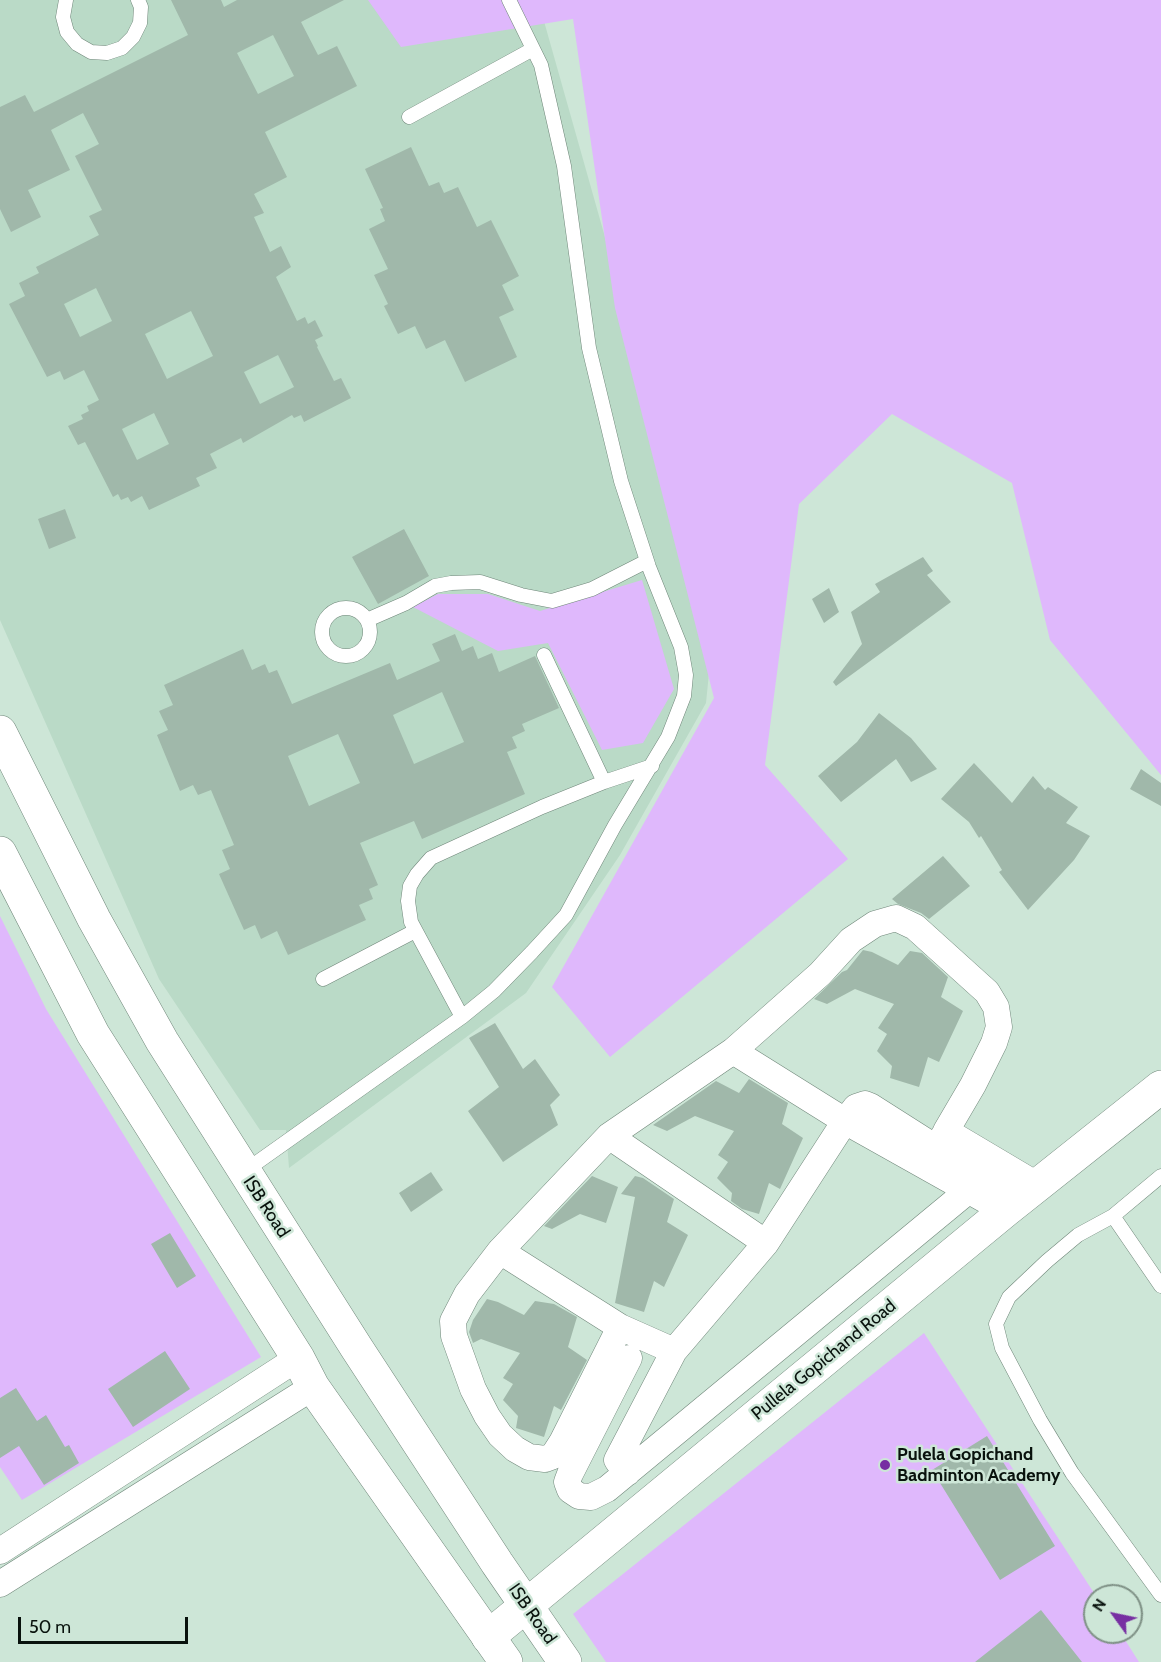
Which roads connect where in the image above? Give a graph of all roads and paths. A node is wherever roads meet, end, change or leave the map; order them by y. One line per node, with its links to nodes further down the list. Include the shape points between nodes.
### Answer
1 (66, 0): 2 (lane, via 63,17 68,32 91,52 107,53 122,48 134,37 140,23)
2 (138, 0)
3 (509, 0): 4 (lane)
4 (533, 48): 5 (lane); 6 (lane, via 541,66 564,166 589,348 621,481)
5 (409, 117)
6 (647, 561): 7 (lane, via 592,589 552,601 480,582 451,582); 10 (lane, via 681,647 686,675 684,696)
7 (367, 620)
8 (544, 655): 11 (lane)
9 (0, 732): 22 (main road, ISB Road, via 94,919 162,1041)
10 (652, 766): 11 (lane); 15 (lane, via 566,915 494,991)
11 (604, 782): 13 (lane, via 430,858 410,885 408,901)
12 (1, 856): 33 (main road, via 93,1034)
13 (415, 931): 14 (lane); 15 (lane)
14 (323, 979)
15 (462, 1017): 22 (lane)
16 (733, 1051): 19 (street); 20 (street); 21 (street, via 820,974 851,940 875,924 896,918 915,927 987,992 996,1007 999,1028 973,1085)
17 (1161, 1087): 25 (main road, Pullela Gopichand Road)
18 (1161, 1104): 25 (main road, Pullela Gopichand Road)
19 (851, 1124): 21 (street, via 856,1107 865,1104); 27 (street)
20 (609, 1136): 27 (street); 28 (street)
21 (936, 1148): 24 (street); 25 (street)
22 (244, 1172): 40 (main road, ISB Road)
23 (1161, 1176): 26 (lane)
24 (969, 1191): 25 (street); 36 (street)
25 (1034, 1191): 31 (main road, Pullela Gopichand Road); 31 (main road, Pullela Gopichand Road)
26 (1113, 1216): 29 (lane); 39 (lane, via 1078,1235 1047,1261 1009,1297 996,1324 1002,1348 1072,1473)
27 (766, 1243): 32 (street)
28 (500, 1251): 30 (street); 30 (street, via 453,1321 454,1336 487,1416 515,1449 529,1457 553,1456)
29 (1161, 1286)
30 (620, 1327): 32 (street)
31 (872, 1333): 40 (main road, Pullela Gopichand Road)
32 (674, 1351): 36 (street, via 617,1460)
33 (298, 1358): 35 (main road); 37 (street)
34 (629, 1358): 36 (street, via 567,1482 579,1496 591,1497)
35 (313, 1387): 38 (street); 41 (main road)
36 (627, 1473)
37 (0, 1551)
38 (0, 1584)
39 (1161, 1595)
40 (532, 1613): 41 (main road, Pullela Gopichand Road); 42 (main road, ISB Road)
41 (498, 1651)
42 (565, 1662)

